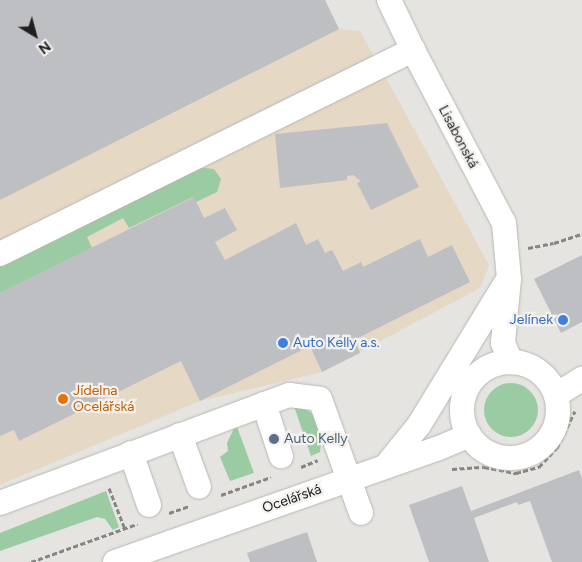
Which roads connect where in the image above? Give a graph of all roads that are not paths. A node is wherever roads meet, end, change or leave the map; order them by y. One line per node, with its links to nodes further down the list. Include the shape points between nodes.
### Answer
1 (389, 0): 2 (street, Lisabonská)
2 (413, 50): 3 (street); 4 (street, Lisabonská, via 504,223)
3 (0, 254)
4 (509, 279): 5 (street, Lisabonská, via 503,343); 13 (street, via 419,425)
5 (511, 362): 7 (street, via 526,364 539,371); 10 (street, via 484,370 465,392 462,407)
6 (582, 379): 7 (street)
7 (556, 395): 10 (street, via 558,410 552,432 537,450 523,457 492,455)
8 (264, 404): 9 (street); 12 (street); 14 (street, via 289,395 320,399)
9 (180, 435): 11 (street); 15 (street)
10 (468, 435): 13 (street, Ocelářská)
11 (131, 453): 16 (street); 17 (street)
12 (281, 456)
13 (384, 467): 14 (street, Ocelářská)
14 (349, 480): 18 (street); 19 (street, Ocelářská)
15 (199, 487)
16 (0, 503)
17 (149, 505)
18 (361, 514)
19 (115, 562)

